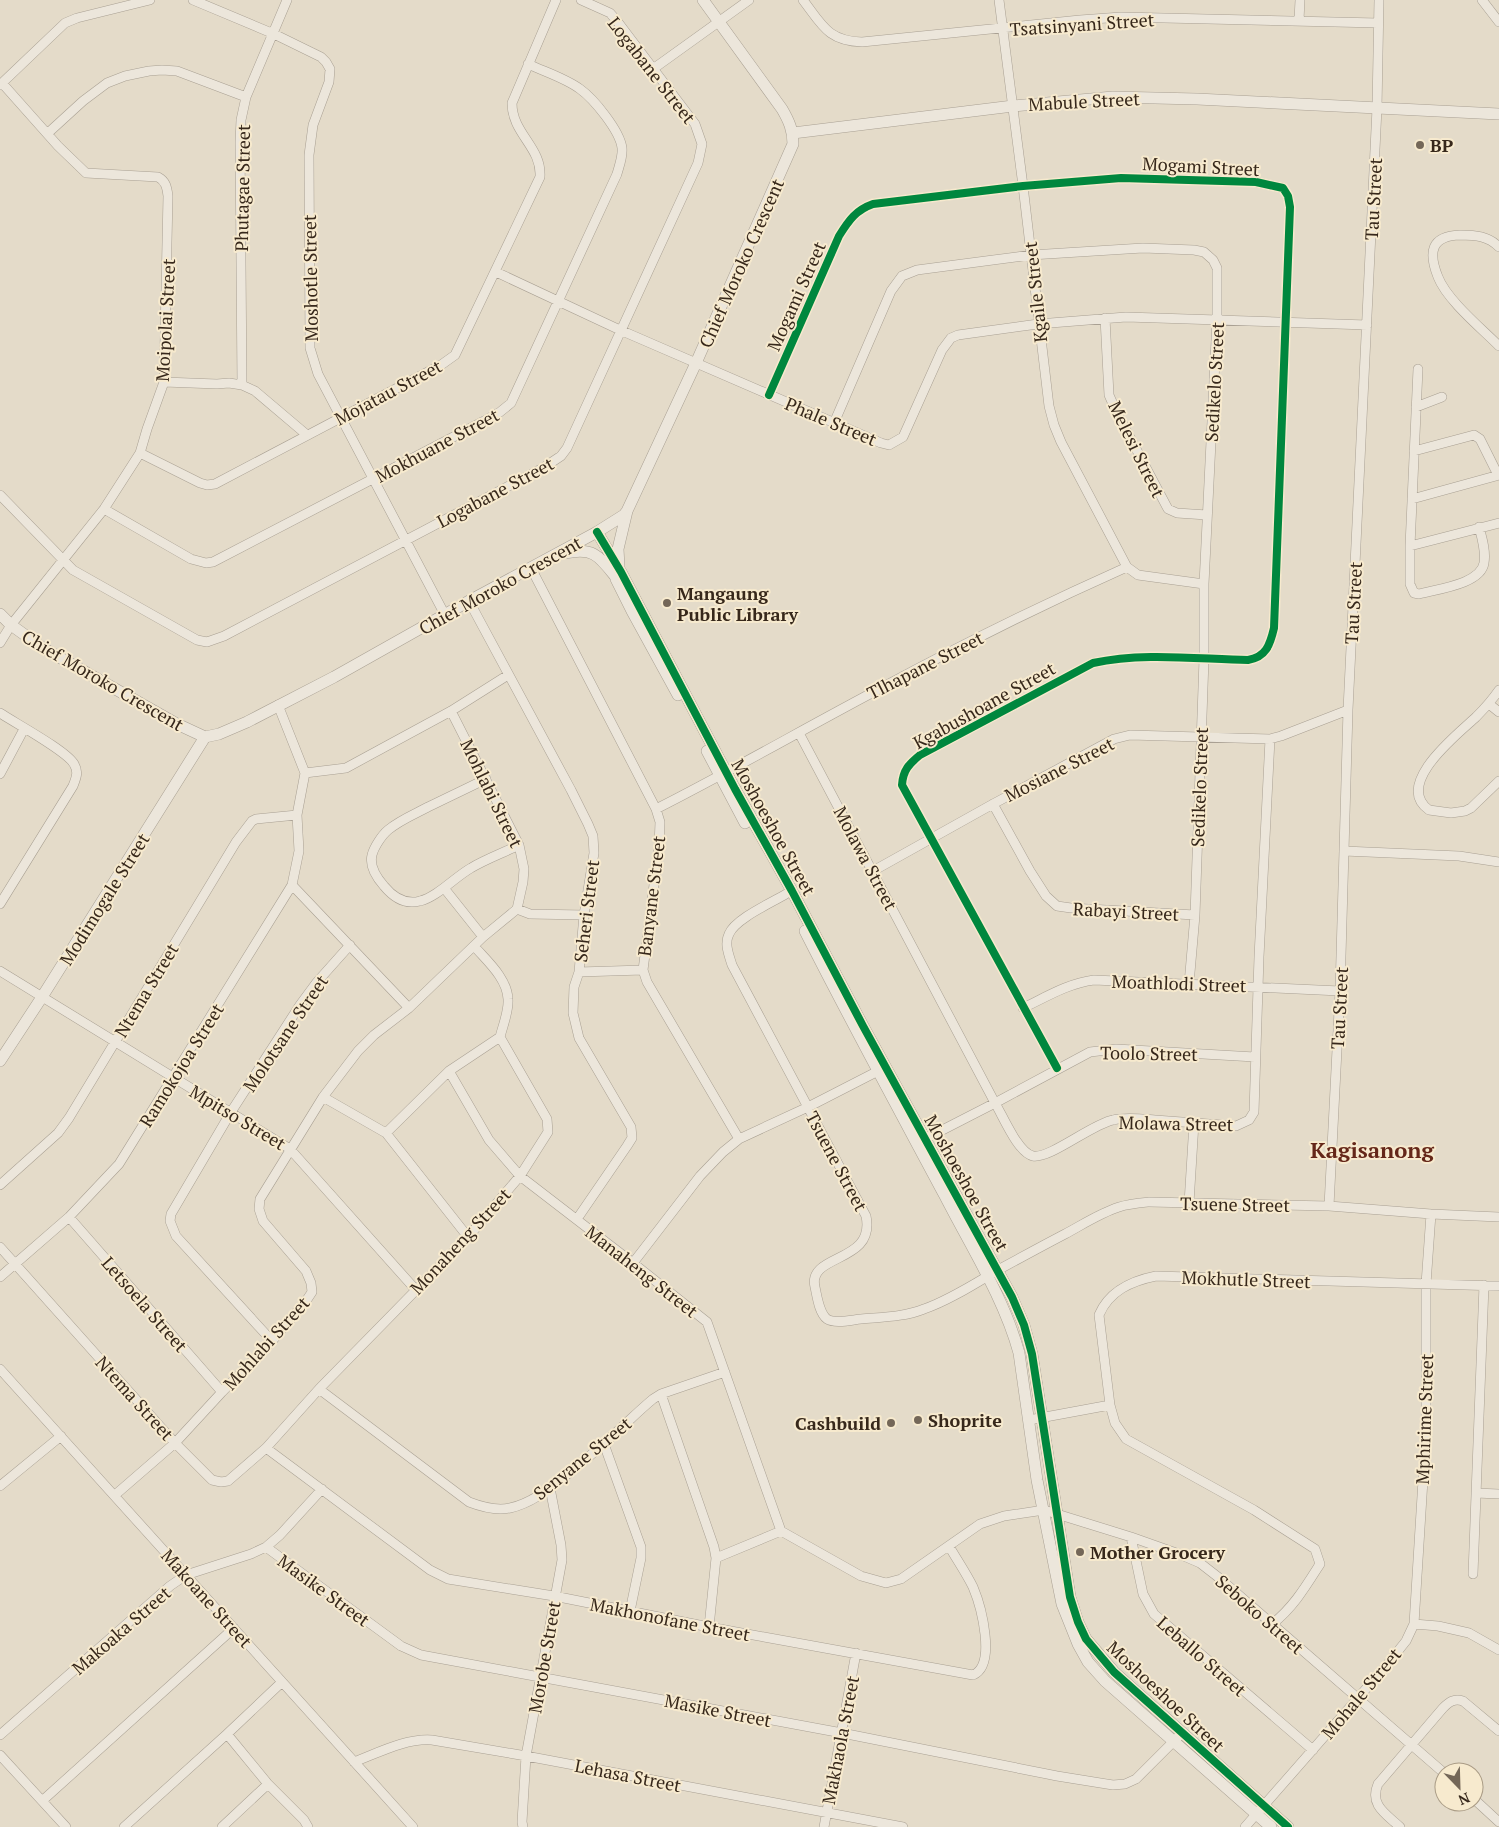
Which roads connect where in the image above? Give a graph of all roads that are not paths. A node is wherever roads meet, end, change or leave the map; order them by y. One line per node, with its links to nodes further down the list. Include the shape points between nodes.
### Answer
1 (150, 0): 21 (street, via 65,23)
2 (193, 0): 18 (street)
3 (288, 0): 18 (street, Phutagae Street)
4 (556, 0): 19 (street, Mojatau Street)
5 (581, 0): 20 (street, Logabane Street, via 610,13)
6 (703, 0): 14 (street)
7 (749, 0): 14 (street)
8 (803, 0): 17 (street, Tsatsinyani Street, via 830,33 847,42)
9 (1000, 0): 17 (street, Kgaile Street)
10 (1300, 0): 13 (street)
11 (1379, 0): 16 (street, Tau Street)
12 (1484, 1): 15 (street)
13 (1299, 20): 16 (street, Tsatsinyani Street); 17 (street, Tsatsinyani Street, via 1121,17)
14 (718, 22): 20 (street); 27 (street, via 782,109)
15 (1499, 22)
16 (1378, 24): 24 (street, Tau Street)
17 (1003, 29): 23 (street, Kgaile Street)
18 (274, 34): 22 (street, Phutagae Street); 47 (street, Moshotle Street, via 321,56 330,69 329,82 313,125 309,155 310,348 318,374)
19 (528, 64): 31 (street, Mojatau Street, via 512,103 512,112 518,129 539,161 540,177); 32 (street, Mokhuane Street, via 573,85 590,98 609,123 622,149 617,174)
20 (654, 69): 38 (street, Logabane Street, via 694,124 702,144 701,154)
21 (1, 84): 26 (street, Moipolai Street)
22 (246, 97): 26 (street, via 177,71 149,71 106,83); 43 (street, Phutagae Street, via 240,142)
23 (1013, 106): 24 (street, Mabule Street, via 1113,97); 27 (street, Mabule Street); 28 (street, Kgaile Street)
24 (1377, 108): 25 (street, Mabule Street); 37 (street, Tau Street)
25 (1499, 114)
26 (48, 133): 42 (street, Moipolai Street, via 86,172 153,176 165,183 168,196)
27 (793, 133): 40 (street, Chief Moroko Crescent, via 789,157)
28 (1024, 186): 30 (street, Kgaile Street); 35 (street, Mogami Street, via 1154,178 1256,182 1283,188 1290,207); 44 (street, Mogami Street, via 873,204 854,214 840,236)
29 (1499, 247): 39 (street, via 1484,236 1443,237 1433,251 1433,262 1450,297)
30 (1031, 255): 34 (street, Sedikelo Street, via 1143,248 1204,252 1217,268); 36 (street, Kgaile Street); 48 (street, Sedikelo Street, via 932,267 902,276 891,292)
31 (496, 272): 32 (street, Phale Street); 47 (street, Mojatau Street, via 455,355)
32 (558, 301): 38 (street, Phale Street); 53 (street, Mokhuane Street, via 511,403)
33 (1105, 318): 34 (street, Phale Street); 36 (street, Phale Street); 58 (street, Melesi Street, via 1110,395 1129,437 1168,509 1177,513)
34 (1217, 320): 35 (street, Phale Street); 58 (street, Sedikelo Street)
35 (1285, 322): 37 (street, Phale Street); 75 (street, Mogami Street, via 1274,628 1270,645)
36 (1038, 324): 48 (street, Phale Street, via 951,338 942,350 902,437 896,442 889,445 881,443); 66 (street, Kgaile Street, via 1047,397 1054,425)
37 (1367, 325): 81 (street, Tau Street)
38 (620, 330): 40 (street, Phale Street); 62 (street, Logabane Street, via 561,456)
39 (1499, 346)
40 (696, 363): 44 (street, Phale Street); 57 (street, Chief Moroko Crescent)
41 (1418, 369): 46 (street)
42 (164, 382): 43 (street); 51 (street, Moipolai Street)
43 (242, 385): 49 (street, via 255,391)
44 (769, 395): 48 (street, Phale Street)
45 (1442, 397): 46 (street)
46 (1416, 407): 50 (street)
47 (341, 417): 49 (street, Mojatau Street); 53 (street, Moshotle Street)
48 (834, 423)
49 (307, 435): 51 (street, Mojatau Street, via 212,485)
50 (1414, 451): 52 (street, via 1474,436 1480,439); 55 (street)
51 (140, 453): 56 (street, Moipolai Street)
52 (1498, 475): 55 (street)
53 (375, 479): 56 (street, Mokhuane Street, via 223,558 206,563 188,557); 62 (street, Moshotle Street)
54 (0, 495): 65 (street, Logabane Street)
55 (1412, 499): 63 (street)
56 (104, 509): 65 (street, Moipolai Street)
57 (627, 511): 61 (street, Chief Moroko Crescent, via 620,519); 68 (street, via 618,548)
58 (1207, 515): 69 (street, Sedikelo Street)
59 (1499, 522): 60 (street)
60 (1478, 527): 63 (street); 63 (street, via 1484,545 1484,563 1479,574 1470,580 1416,595 1410,584)
61 (595, 533): 64 (street, Chief Moroko Crescent); 68 (street, Moshoeshoe Street)
62 (407, 540): 65 (street, Logabane Street, via 224,636 206,642 84,577 73,570); 72 (street, Moshotle Street)
63 (1410, 546)
64 (552, 556): 67 (street, Chief Moroko Crescent); 68 (street, via 590,551)
65 (64, 558): 73 (street, Moipolai Street)
66 (1127, 567): 69 (street, via 1138,575); 86 (street, Tlhapane Street, via 1038,607)
67 (531, 568): 70 (street, Chief Moroko Crescent); 96 (street, Banyane Street)
68 (618, 574): 92 (street, Moshoeshoe Street)
69 (1204, 584): 76 (street, Sedikelo Street)
70 (468, 601): 72 (street, Chief Moroko Crescent); 77 (street, Seheri Street)
71 (0, 614): 73 (street, Chief Moroko Crescent)
72 (445, 614): 80 (street, Chief Moroko Crescent)
73 (11, 625): 74 (street, Moipolai Street); 87 (street, Chief Moroko Crescent, via 42,648)
74 (0, 643)
75 (1264, 653): 76 (street, Kgabushoane Street, via 1248,660)
76 (1204, 660): 88 (street, Sedikelo Street); 98 (street, Kgabushoane Street, via 1130,658 1093,664 920,755 908,765 902,785)
77 (508, 675): 82 (street); 108 (street, Seheri Street, via 571,790 592,836 594,853)
78 (1499, 690): 79 (street)
79 (1488, 704): 83 (street); 94 (street, via 1428,766 1420,780 1421,800 1429,810 1460,812 1471,808)
80 (278, 706): 87 (street, Chief Moroko Crescent, via 219,734); 90 (street)
81 (1348, 710): 89 (street, Mosiane Street); 100 (street, Tau Street)
82 (451, 711): 90 (street, via 346,768); 93 (street, Mohlabi Street)
83 (1499, 712)
84 (0, 713): 85 (street)
85 (24, 729): 91 (street); 106 (street, via 70,758 77,776)
86 (799, 733): 92 (street, Tlhapane Street); 102 (street, Molawa Street)
87 (205, 737): 119 (street, Modimogale Street)
88 (1200, 737): 89 (street, Mosiane Street); 95 (street, Mosiane Street, via 1130,735 1114,739); 109 (street, Sedikelo Street)
89 (1270, 739): 117 (street, Molawa Street)
90 (305, 773): 97 (street)
91 (0, 774)
92 (724, 775): 96 (street, Tlhapane Street); 105 (street, Moshoeshoe Street); 127 (street, Moshoeshoe Street)
93 (486, 779): 99 (street, Mohlabi Street); 104 (street, via 387,830 372,855 374,873 400,900 419,902)
94 (1499, 781)
95 (993, 804): 98 (street, Mosiane Street); 109 (street, Rabayi Street, via 1030,871 1046,896 1057,906)
96 (656, 809): 113 (street, Banyane Street, via 660,822 659,846)
97 (297, 816): 103 (street, Ramokojoa Street, via 298,851); 123 (street, Ntema Street, via 252,821)
98 (932, 838): 102 (street, Mosiane Street); 121 (street, Kgabushoane Street)
99 (519, 845): 104 (street, via 472,867); 107 (street, Mohlabi Street, via 524,869)
100 (1344, 851): 101 (street, via 1459,856); 118 (street, Tau Street)
101 (1499, 862)
102 (873, 871): 131 (street, Molawa Street)
103 (292, 886): 111 (street); 129 (street, Ramokojoa Street)
104 (444, 888): 110 (street)
105 (786, 894): 127 (street, Moshoeshoe Street, via 855,1030); 132 (street, Tsuene Street, via 734,927 729,933 727,947 732,965)
106 (0, 904)
107 (517, 909): 108 (street, via 530,914); 110 (street, Mohlabi Street)
108 (584, 915): 115 (street, Seheri Street)
109 (1195, 915): 116 (street, Sedikelo Street)
110 (483, 938): 112 (street, Mohlabi Street)
111 (350, 945): 120 (street); 133 (street, Molotsane Street, via 300,1005)
112 (474, 946): 120 (street, Mohlabi Street); 122 (street, via 498,974 508,998)
113 (643, 970): 115 (street); 136 (street, Banyane Street)
114 (0, 971): 119 (street, Mpitso Street)
115 (579, 972): 146 (street, Seheri Street, via 572,1003 575,1027 624,1114 632,1138)
116 (1189, 984): 117 (street, Moathlodi Street); 121 (street, Moathlodi Street, via 1083,981)
117 (1258, 986): 118 (street, Moathlodi Street); 124 (street, Molawa Street)
118 (1340, 991): 142 (street, Tau Street)
119 (42, 997): 123 (street, Mpitso Street); 125 (street, Modimogale Street)
120 (409, 1008): 130 (street, Mohlabi Street, via 358,1051)
121 (1024, 1008): 126 (street, Kgabushoane Street)
122 (500, 1038): 128 (street); 139 (street, Monaheng Street, via 548,1126 545,1138)
123 (114, 1042): 129 (street, Mpitso Street); 140 (street, Ntema Street, via 58,1133)
124 (1255, 1057): 126 (street, Toolo Street, via 1116,1049 1090,1052); 134 (street, Molawa Street, via 1254,1112 1249,1120 1236,1126)
125 (0, 1061)
126 (1057, 1068): 131 (street, Toolo Street)
127 (882, 1069): 132 (street); 137 (street, Moshoeshoe Street)
128 (449, 1071): 135 (street); 139 (street, Manaheng Street, via 484,1132)
129 (173, 1078): 133 (street, Mpitso Street); 144 (street, Ramokojoa Street, via 119,1164)
130 (324, 1097): 135 (street); 138 (street, Mohlabi Street)
131 (996, 1104): 134 (street, Molawa Street, via 1016,1141 1033,1156 1045,1154 1113,1120); 137 (street, Toolo Street)
132 (808, 1107): 136 (street); 153 (street, Tsuene Street, via 868,1223 857,1247 823,1266 815,1277 814,1285 823,1315 832,1321 898,1316 924,1309)
133 (231, 1112): 138 (street, Mpitso Street); 158 (street, Molotsane Street, via 171,1214 170,1221 176,1236)
134 (1194, 1123): 141 (street)
135 (386, 1133): 147 (street)
136 (739, 1139): 150 (street, via 700,1176)
137 (921, 1141): 151 (street, Moshoeshoe Street); 153 (street, Moshoeshoe Street)
138 (290, 1148): 157 (street, Mpitso Street); 158 (street, Mohlabi Street, via 260,1199 259,1209 269,1230 306,1271 312,1292)
139 (520, 1176): 146 (street, Manaheng Street); 147 (street, Monaheng Street)
140 (0, 1185)
141 (1189, 1203): 142 (street, Tsuene Street); 151 (street, Tsuene Street, via 1148,1202 1119,1207)
142 (1328, 1206): 143 (street, Tsuene Street)
143 (1431, 1214): 145 (street, Tsuene Street); 154 (street, Mphirime Street)
144 (69, 1217): 149 (street, Ramokojoa Street); 162 (street, Letsoela Street)
145 (1499, 1217)
146 (577, 1219): 150 (street, Manaheng Street)
147 (468, 1237): 157 (street, Monaheng Street)
148 (0, 1247): 149 (street, Ntema Street)
149 (16, 1263): 152 (street, Ramokojoa Street); 168 (street, Ntema Street)
150 (633, 1263): 160 (street, Manaheng Street, via 707,1322)
151 (998, 1270): 153 (street, Tsuene Street); 165 (street, Moshoeshoe Street, via 1030,1341)
152 (0, 1277)
153 (987, 1277): 166 (street, Moshoeshoe Street, via 1014,1334)
154 (1426, 1284): 155 (street, Mokhutle Street); 164 (street, Mokhutle Street, via 1156,1276 1137,1280 1111,1295 1099,1315); 190 (street, Mphirime Street, via 1426,1432)
155 (1484, 1285): 156 (street, Mokhutle Street); 175 (street)
156 (1499, 1286)
157 (416, 1289): 161 (street, Monaheng Street)
158 (272, 1341): 162 (street, Mohlabi Street)
159 (0, 1369): 167 (street, Makoane Street)
160 (725, 1372): 163 (street, Senyane Street); 180 (street, Manaheng Street)
161 (319, 1389): 170 (street, Monaheng Street); 173 (street, Senyane Street, via 469,1502 497,1509 510,1508)
162 (222, 1392): 168 (street, Mohlabi Street)
163 (661, 1394): 169 (street, Senyane Street); 184 (street)
164 (1110, 1405): 165 (street); 189 (street, Mokhutle Street, via 1114,1423 1126,1439 1254,1510 1315,1549 1320,1564 1298,1597)
165 (1041, 1417): 166 (street); 179 (street, Moshoeshoe Street)
166 (1029, 1420): 178 (street, Moshoeshoe Street)
167 (61, 1436): 172 (street); 177 (street, Makoane Street)
168 (175, 1443): 171 (street, Ntema Street); 177 (street, Mohlabi Street)
169 (604, 1444): 173 (street, Senyane Street); 188 (street, via 641,1547)
170 (266, 1448): 171 (street, Monaheng Street, via 228,1481); 174 (street, Makhonofane Street)
171 (212, 1480)
172 (1, 1484)
173 (550, 1488): 187 (street, Morobe Street, via 562,1560)
174 (322, 1489): 183 (street, Makoaka Street); 187 (street, Makhonofane Street, via 440,1576)
175 (1476, 1493): 176 (street); 185 (street)
176 (1499, 1494)
177 (115, 1496): 186 (street, Makoane Street)
178 (1044, 1510): 179 (street, Seboko Street); 182 (street, via 986,1521); 203 (street, Moshoeshoe Street, via 1062,1604 1088,1662)
179 (1057, 1514): 181 (street, Seboko Street); 199 (street, Moshoeshoe Street, via 1070,1597 1086,1639 1114,1672)
180 (781, 1531): 182 (street, via 860,1576 880,1583 901,1579); 184 (street)
181 (1131, 1537): 189 (street, Seboko Street, via 1200,1563); 205 (street, Leballo Street, via 1143,1594 1154,1614)
182 (949, 1546): 194 (street, Makhonofane Street, via 972,1586 980,1610 986,1644 980,1671 970,1675)
183 (266, 1547): 186 (street, Makoaka Street); 195 (street, Masike Street, via 409,1651)
184 (716, 1558): 191 (street)
185 (1473, 1574)
186 (186, 1575): 192 (street, Makoane Street); 202 (street, Makoaka Street)
187 (554, 1596): 188 (street, Makhonofane Street); 195 (street, Morobe Street)
188 (630, 1611): 191 (street, Makhonofane Street)
189 (1272, 1624): 197 (street, Seboko Street)
190 (1414, 1624): 193 (street, via 1469,1633); 197 (street, Mohale Street, via 1406,1641)
191 (709, 1627): 194 (street, Makhonofane Street)
192 (234, 1628): 196 (street, Makoane Street); 211 (street)
193 (1499, 1650)
194 (856, 1653): 200 (street, Makhaola Street)
195 (541, 1677): 200 (street, Masike Street); 207 (street, Morobe Street)
196 (282, 1682): 201 (street); 208 (street, Makoane Street)
197 (1358, 1699): 204 (street, Seboko Street); 205 (street, Mohale Street)
198 (1499, 1731): 204 (street, via 1458,1699 1442,1708)
199 (1182, 1732): 203 (street, Masike Street); 213 (street, Moshoeshoe Street)
200 (842, 1733): 203 (street, Masike Street, via 1113,1785 1136,1779); 214 (street, Makhaola Street)
201 (227, 1734): 210 (street); 217 (street)
202 (0, 1735)
203 (1174, 1742): 213 (street, Moshoeshoe Street)
204 (1411, 1745): 209 (street, Seboko Street); 227 (street, via 1375,1792 1376,1802)
205 (1313, 1750): 213 (street, Mohale Street)
206 (0, 1755): 211 (street)
207 (526, 1756): 208 (street, Lehasa Street, via 423,1739); 214 (street, Lehasa Street); 221 (street, Morobe Street)
208 (354, 1762): 220 (street, Makoane Street)
209 (1434, 1765)
210 (268, 1784): 218 (street); 219 (street)
211 (42, 1801): 216 (street)
212 (1484, 1808): 215 (street)
213 (1260, 1810): 224 (street, Mohale Street); 225 (street, Moshoeshoe Street); 226 (street, Moshoeshoe Street)
214 (826, 1812): 222 (street, Makhaola Street); 223 (street, Lehasa Street)
215 (1499, 1822)
216 (66, 1827)
217 (124, 1827)
218 (222, 1827)
219 (308, 1827)
220 (413, 1827)
221 (523, 1827)
222 (824, 1827)
223 (903, 1827)
224 (1245, 1827)
225 (1270, 1827)
226 (1288, 1827)
227 (1400, 1827)

